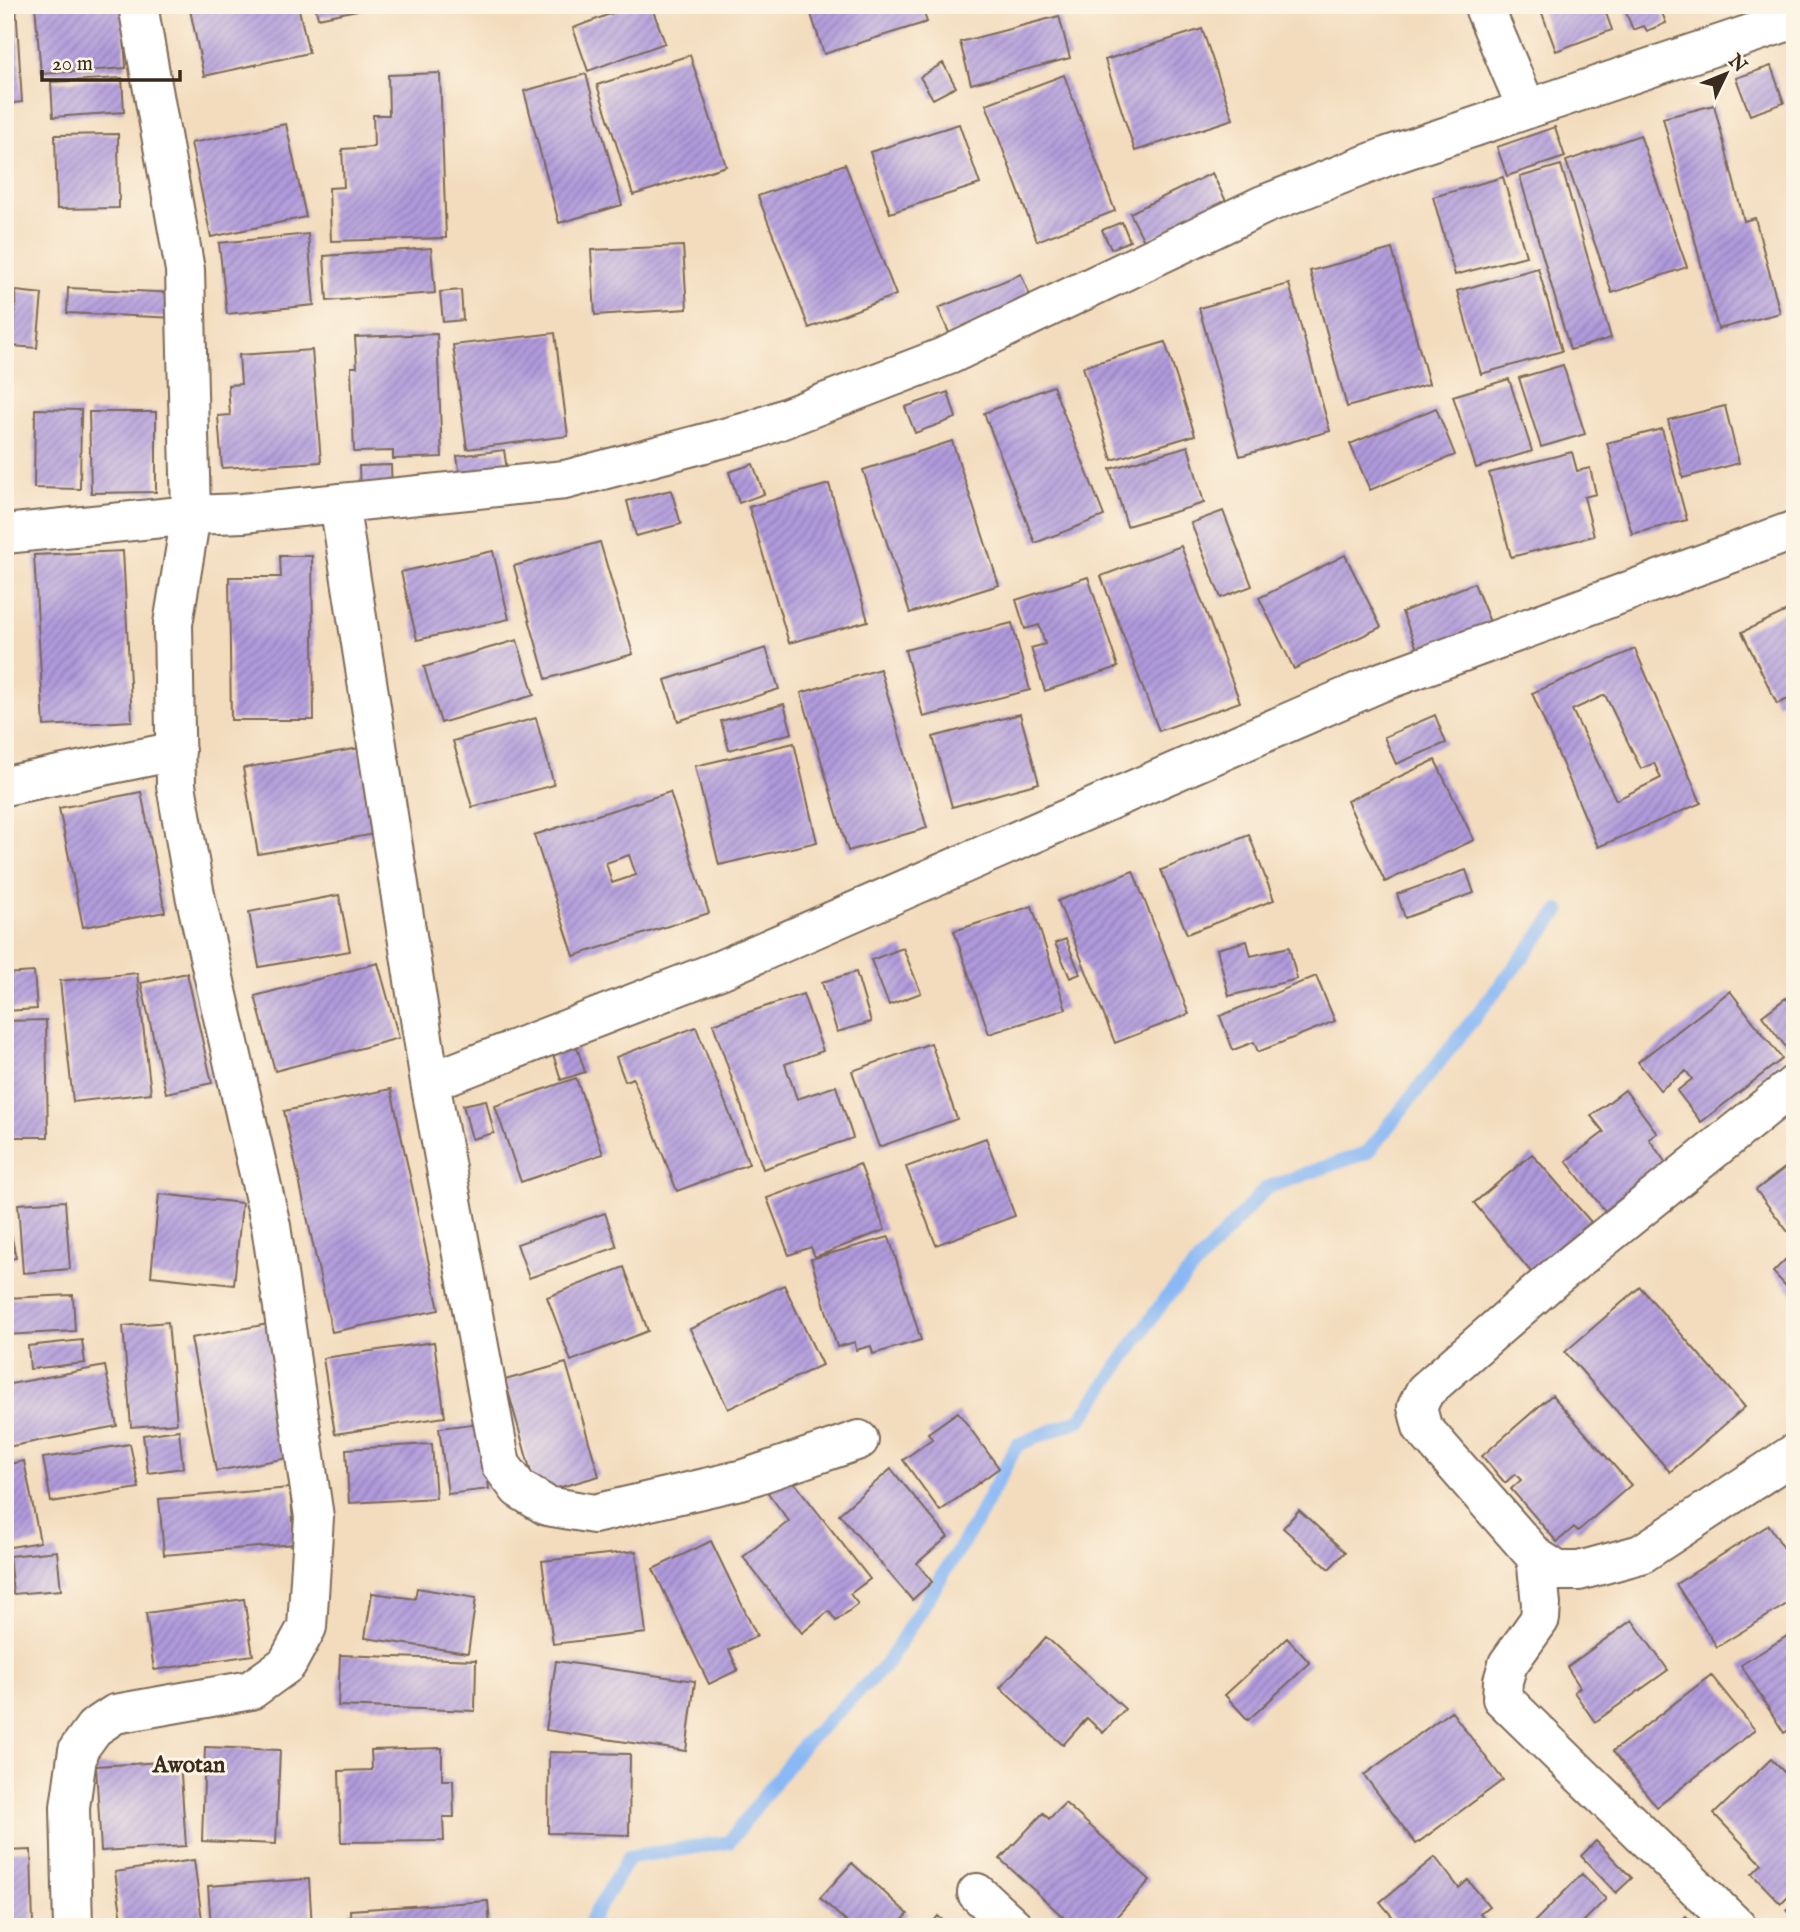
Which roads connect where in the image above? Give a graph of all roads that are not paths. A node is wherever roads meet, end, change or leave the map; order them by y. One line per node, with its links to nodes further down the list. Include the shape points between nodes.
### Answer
1 (138, 5): 6 (street, via 185,270)
2 (1483, 5): 4 (street)
3 (1795, 19): 4 (street)
4 (1527, 109): 5 (street, via 1263,205 949,355 754,430 565,480)
5 (339, 503): 6 (street); 11 (street)
6 (191, 515): 8 (street); 9 (street, via 173,624)
7 (1795, 530): 11 (street, via 1381,681 720,970)
8 (5, 534)
9 (176, 751): 10 (street); 17 (street, via 176,785 195,895 271,1226 314,1517 307,1627 287,1664 251,1690 115,1714 94,1728 78,1750 70,1807)
10 (5, 786)
11 (430, 1082): 13 (street, via 501,1465 519,1489 547,1506 594,1514 744,1479)
12 (1795, 1084): 15 (street, via 1553,1279 1425,1391 1417,1407 1422,1427)
13 (859, 1440)
14 (1795, 1452): 15 (street, via 1641,1554 1579,1571 1558,1570)
15 (1536, 1557): 19 (street, via 1540,1619 1508,1664 1502,1698)
16 (977, 1893): 18 (street)
17 (74, 1927)
18 (1014, 1927)
19 (1737, 1927)

